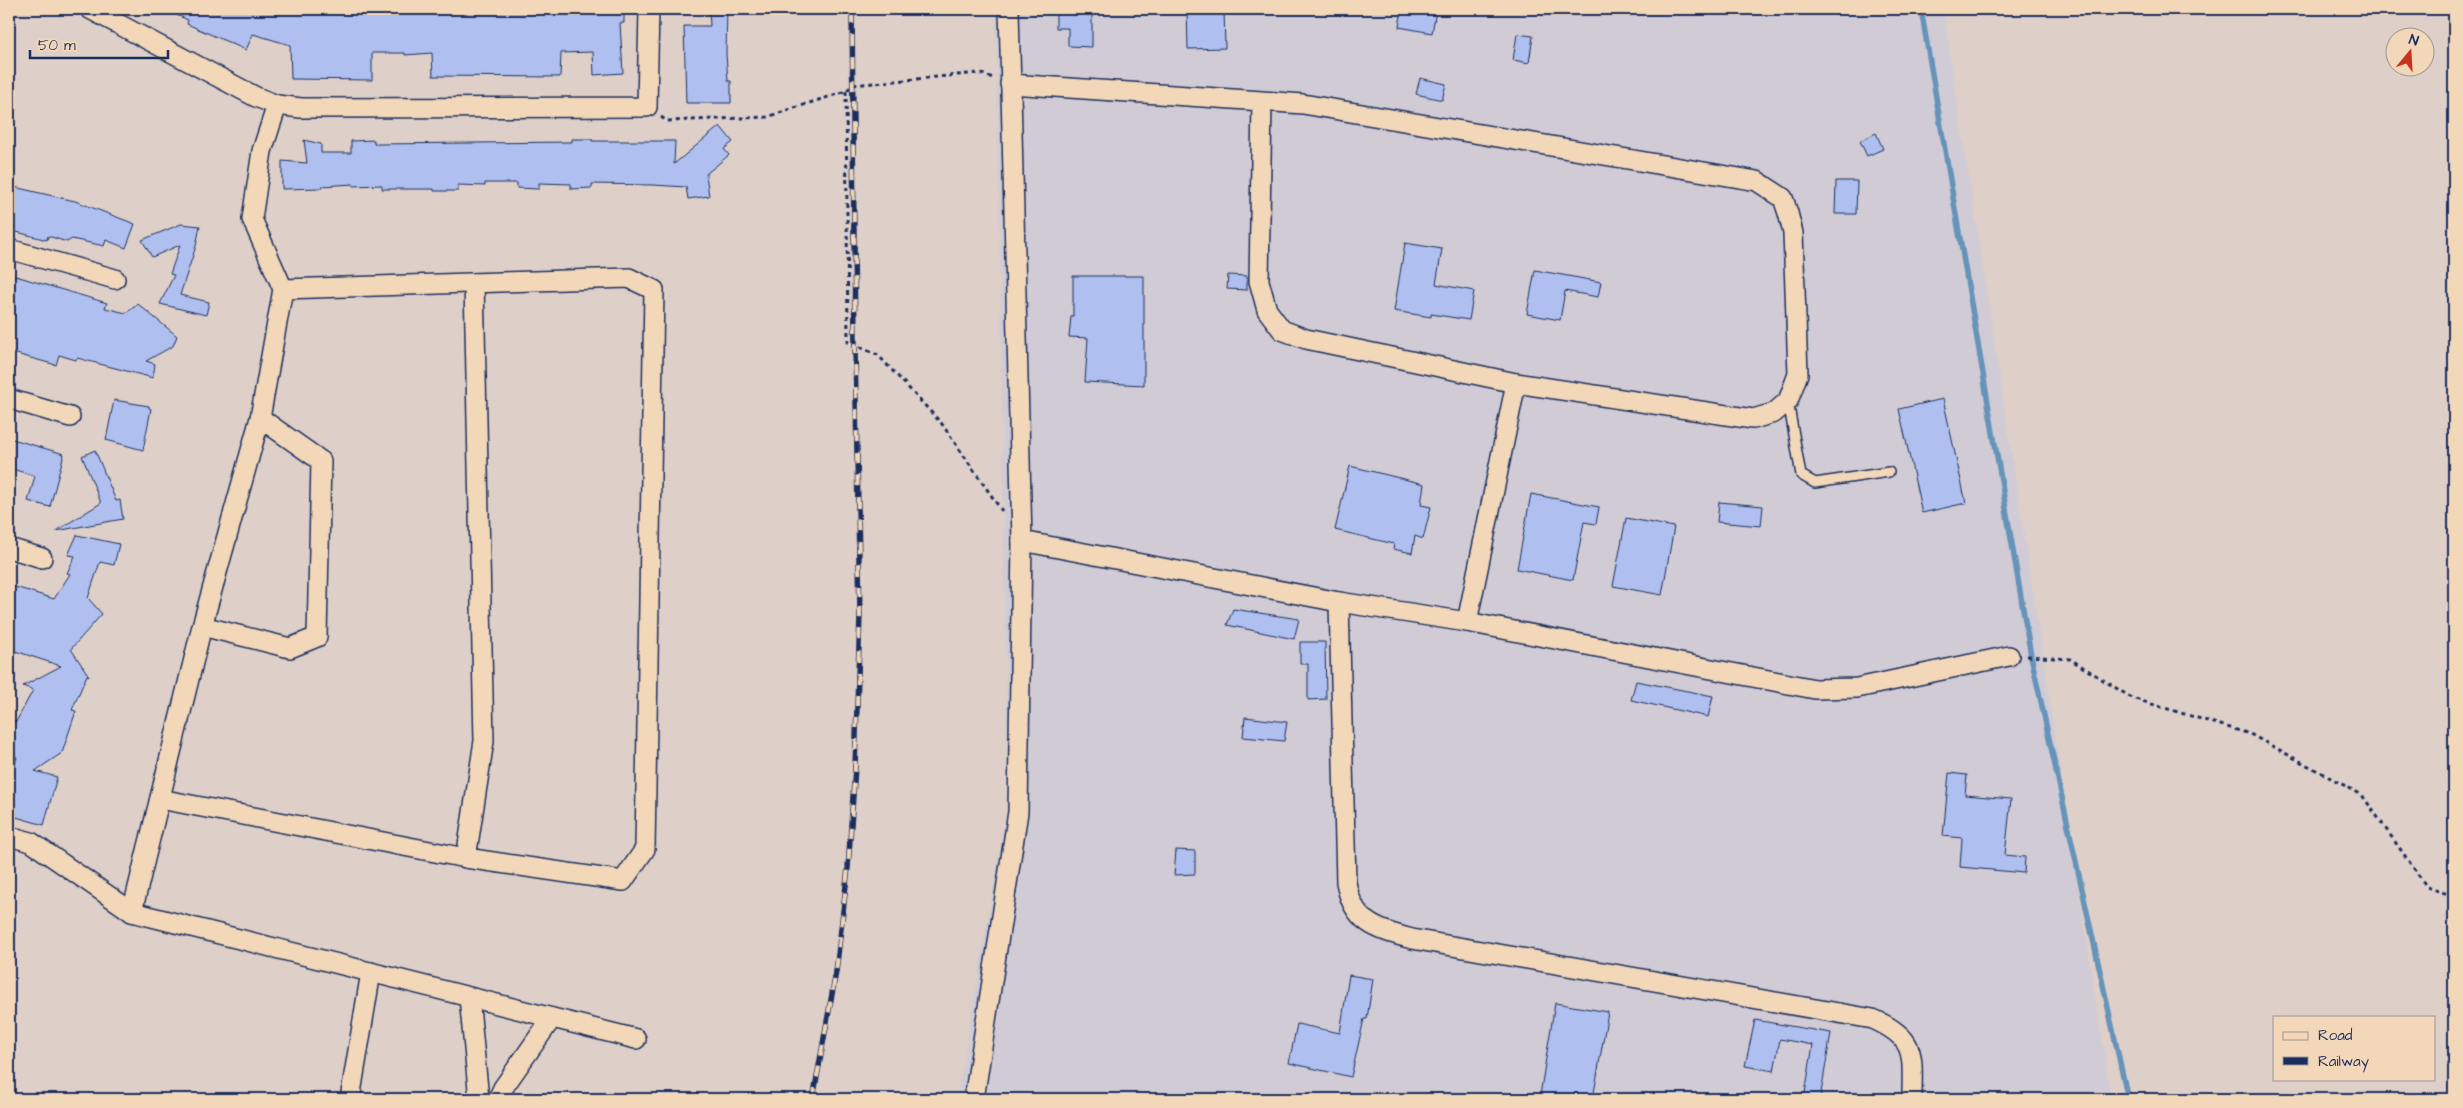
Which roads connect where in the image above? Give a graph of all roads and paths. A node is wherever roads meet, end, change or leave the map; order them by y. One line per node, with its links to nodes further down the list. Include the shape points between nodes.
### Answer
1 (90, 9): 7 (street)
2 (649, 9): 8 (street)
3 (1009, 9): 4 (street)
4 (1010, 84): 5 (path, via 979,74 853,85); 6 (street); 20 (street)
5 (846, 91): 8 (path, via 767,117 667,121); 19 (path, via 848,342 878,355 942,424)
6 (1262, 100): 13 (street, via 1259,281 1266,310 1282,330 1306,339); 15 (street, via 1303,104 1758,181 1783,198 1793,233 1798,374)
7 (277, 105): 8 (street, via 301,108); 12 (street, via 262,151 252,219)
8 (647, 108)
9 (9, 250): 10 (street)
10 (115, 279)
11 (474, 283): 12 (street); 29 (street, via 484,741); 29 (street, via 629,278 654,290 645,849 623,881)
12 (283, 289): 17 (street)
13 (1516, 383): 15 (street, via 1753,419 1774,413); 24 (street)
14 (9, 399): 16 (street)
15 (1788, 401): 18 (lane, via 1801,475 1815,483)
16 (70, 417)
17 (260, 418): 25 (street); 25 (street, via 321,462 317,637 290,648)
18 (1889, 472)
19 (1005, 516)
20 (1022, 541): 23 (street); 39 (street, via 1018,812)
21 (9, 548): 22 (street)
22 (42, 558)
23 (1338, 602): 24 (street); 40 (street, via 1346,882 1349,898 1358,915 1371,926 1412,939 1873,1019 1894,1028 1907,1041 1912,1065)
24 (1467, 622): 26 (street, via 1815,689 1857,688)
25 (202, 626): 27 (street)
26 (2009, 656): 30 (path, via 2070,658 2132,698 2250,734 2362,794 2427,887)
27 (160, 799): 29 (street); 31 (street)
28 (9, 836): 31 (street, via 31,842)
29 (466, 858)
30 (2454, 896)
31 (132, 912): 32 (street)
32 (371, 972): 33 (street); 36 (street)
33 (469, 997): 34 (street); 37 (street)
34 (552, 1018): 35 (street); 38 (street)
35 (636, 1039)
36 (350, 1099)
37 (479, 1099)
38 (498, 1099)
39 (974, 1099)
40 (1912, 1099)

